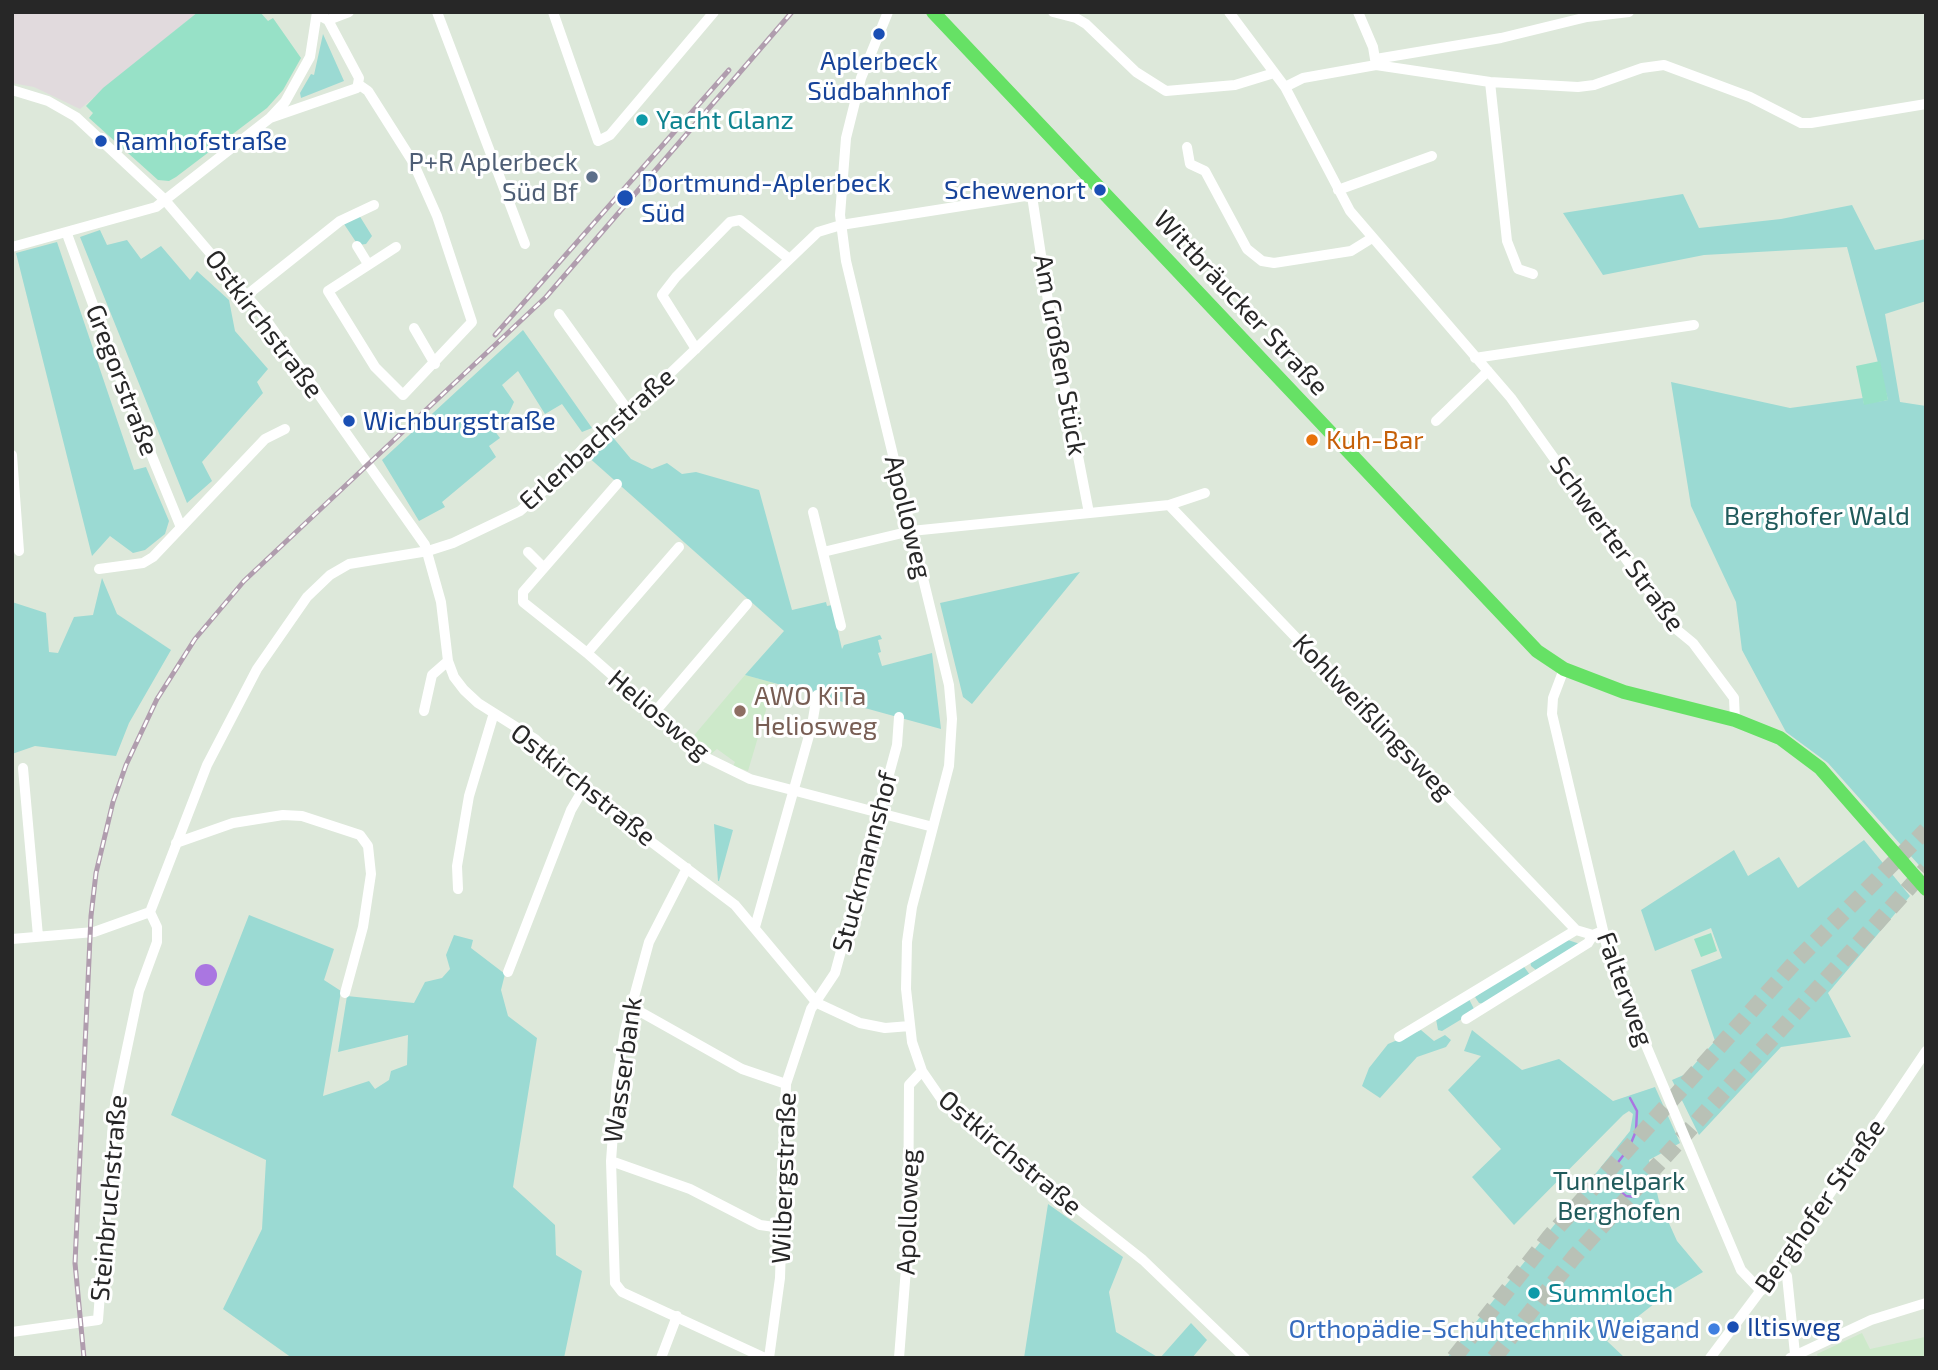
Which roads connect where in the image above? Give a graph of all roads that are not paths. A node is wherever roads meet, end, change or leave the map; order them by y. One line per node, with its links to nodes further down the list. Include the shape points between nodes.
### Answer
1 (349, 12): 12 (street)
2 (437, 12): 31 (street)
3 (554, 12): 4 (street, via 598,141 610,135)
4 (714, 12)
5 (888, 12): 28 (street, Apolloweg, via 861,78 846,138)
6 (933, 12): 23 (main road, Wittbräucker Straße)
7 (1053, 12): 14 (street, via 1086,24 1136,72 1166,91 1236,85)
8 (1229, 12): 14 (street, Schwerter Straße)
9 (1358, 12): 13 (street)
10 (1629, 12): 13 (street)
11 (317, 13): 12 (street); 20 (street, via 304,71)
12 (328, 20): 16 (street)
13 (1376, 62): 15 (street); 17 (street, via 1303,78)
14 (1274, 73): 17 (street, Schwerter Straße)
15 (1490, 82): 19 (street, via 1578,87 1664,65 1811,124); 37 (street, via 1507,241 1518,269)
16 (358, 83): 20 (street, via 356,88); 44 (street, via 369,91 413,162 437,216 472,322)
17 (1285, 87): 24 (street, Schwerter Straße)
18 (12, 90): 26 (street, Ostkirchstraße, via 48,101 76,117)
19 (1926, 104)
20 (270, 118): 26 (street)
21 (1187, 147): 30 (street, via 1190,164 1205,171 1247,249 1262,261 1351,251)
22 (1433, 156): 24 (street)
23 (1091, 180): 25 (street, Erlenbachstraße, via 1076,188); 68 (main road, Wittbräucker Straße, via 1512,626)
24 (1338, 190): 30 (street, Schwerter Straße)
25 (1032, 196): 28 (street, Erlenbachstraße); 54 (street, Am Großen Stück)
26 (164, 200): 29 (street, via 147,211); 38 (street, Ostkirchstraße)
27 (374, 205): 38 (street, via 340,221)
28 (841, 225): 35 (street, Erlenbachstraße, via 818,232); 56 (street, Apolloweg)
29 (67, 234): 33 (street); 55 (street, Gregorstraße)
30 (1372, 239): 43 (street, Schwerter Straße)
31 (525, 244)
32 (357, 246): 36 (street)
33 (12, 247)
34 (396, 247): 36 (street)
35 (788, 258): 42 (street, Erlenbachstraße); 42 (street, via 740,220 730,222 662,295)
36 (368, 264): 44 (street, via 328,291 375,367 403,395)
37 (1533, 274)
38 (247, 295): 59 (street, Ostkirchstraße)
39 (559, 314): 46 (street)
40 (1694, 325): 43 (street)
41 (414, 328): 44 (street)
42 (695, 349): 46 (street, Erlenbachstraße)
43 (1475, 358): 45 (street, Schwerter Straße)
44 (435, 364)
45 (1488, 371): 47 (street); 74 (street, Schwerter Straße, via 1676,629 1693,643 1734,698)
46 (629, 412): 59 (street, Erlenbachstraße, via 587,444 520,511)
47 (1436, 421)
48 (285, 429): 55 (street, via 265,439)
49 (12, 455): 58 (street)
50 (617, 484): 62 (street, Heliosweg)
51 (1205, 493): 52 (street)
52 (1169, 505): 54 (street); 86 (street, Kohlweißlingsweg)
53 (813, 513): 61 (street)
54 (1089, 513): 56 (street)
55 (180, 525): 63 (street, via 148,561)
56 (911, 530): 61 (street); 79 (street, Apolloweg, via 949,685 952,719 949,766)
57 (679, 547): 66 (street)
58 (19, 551)
59 (428, 551): 67 (street, Ostkirchstraße, via 441,602); 80 (street, Erlenbachstraße, via 349,564 307,597 241,698 207,765)
60 (528, 552): 62 (street)
61 (823, 552): 65 (street)
62 (543, 567): 66 (street, Heliosweg, via 523,592 523,602)
63 (99, 569)
64 (747, 604): 72 (street)
65 (841, 626)
66 (587, 653): 72 (street, Heliosweg)
67 (448, 661): 70 (street, via 432,675); 71 (street, Ostkirchstraße, via 464,690)
68 (1564, 669): 74 (main road, Wittbräucker Straße, via 1655,701); 87 (street, Falterweg, via 1552,714)
69 (817, 695): 77 (street)
70 (424, 711)
71 (494, 713): 76 (street, Ostkirchstraße, via 535,739); 82 (street, via 469,796 457,866)
72 (654, 713): 77 (street, Heliosweg, via 705,757 736,774)
73 (899, 717): 78 (street, Stuckmannshof, via 897,745)
74 (1735, 720): 83 (main road, Wittbräucker Straße, via 1780,738 1820,768)
75 (23, 768): 88 (street)
76 (585, 786): 81 (street, Ostkirchstraße); 91 (street, via 571,810)
77 (794, 790): 78 (street, Heliosweg); 85 (street)
78 (879, 813): 79 (street, Heliosweg); 95 (street, Stuckmannshof, via 835,973)
79 (933, 827): 99 (street, Apolloweg, via 907,942)
80 (176, 843): 84 (street, Erlenbachstraße); 94 (street, via 233,824 283,815 302,816 360,835 368,846 371,874)
81 (687, 868): 85 (street, Ostkirchstraße, via 736,905); 96 (street, Wasserbank, via 653,931)
82 (458, 889)
83 (1926, 889)
84 (150, 912): 88 (street, via 94,932); 110 (street, Steinbruchstraße, via 157,942 139,991 112,1122 98,1320)
85 (755, 927): 95 (street, Ostkirchstraße)
86 (1576, 930): 87 (street); 90 (street)
87 (1598, 933): 92 (street); 107 (street, Falterweg, via 1731,1248 1741,1270)
88 (38, 936): 89 (street)
89 (12, 939)
90 (1526, 960): 92 (street); 93 (street)
91 (508, 972)
92 (1535, 975): 97 (street)
93 (1473, 990): 97 (street, via 1472,998); 100 (street)
94 (345, 993)
95 (817, 1003): 99 (street, Ostkirchstraße, via 860,1023 884,1028); 103 (street, Wilbergstraße, via 804,1025)
96 (630, 1006): 103 (street, via 742,1069); 104 (street, Wasserbank, via 617,1079)
97 (1482, 1007): 98 (street)
98 (1466, 1018)
99 (910, 1026): 102 (street, Ostkirchstraße)
100 (1399, 1037)
101 (1926, 1051): 106 (street, Berghofer Straße)
102 (922, 1071): 115 (street, Apolloweg, via 909,1085 909,1229); 116 (street, Ostkirchstraße, via 944,1103 1143,1260)
103 (786, 1084): 105 (street, Wilbergstraße)
104 (611, 1161): 105 (street, via 690,1189 760,1225); 109 (street, Wasserbank, via 615,1283 622,1292)
105 (782, 1228): 114 (street, Wilbergstraße, via 778,1301)
106 (1779, 1267): 107 (street, Berghofer Straße); 112 (street, via 1787,1276)
107 (1760, 1291): 117 (street, Berghofer Straße)
108 (1926, 1303): 111 (street, via 1890,1312)
109 (677, 1316): 113 (street); 114 (street)
110 (12, 1332)
111 (1810, 1353): 112 (street)
112 (1793, 1356)
113 (661, 1358)
114 (767, 1358)
115 (899, 1358)
116 (1245, 1358)
117 (1710, 1358)

